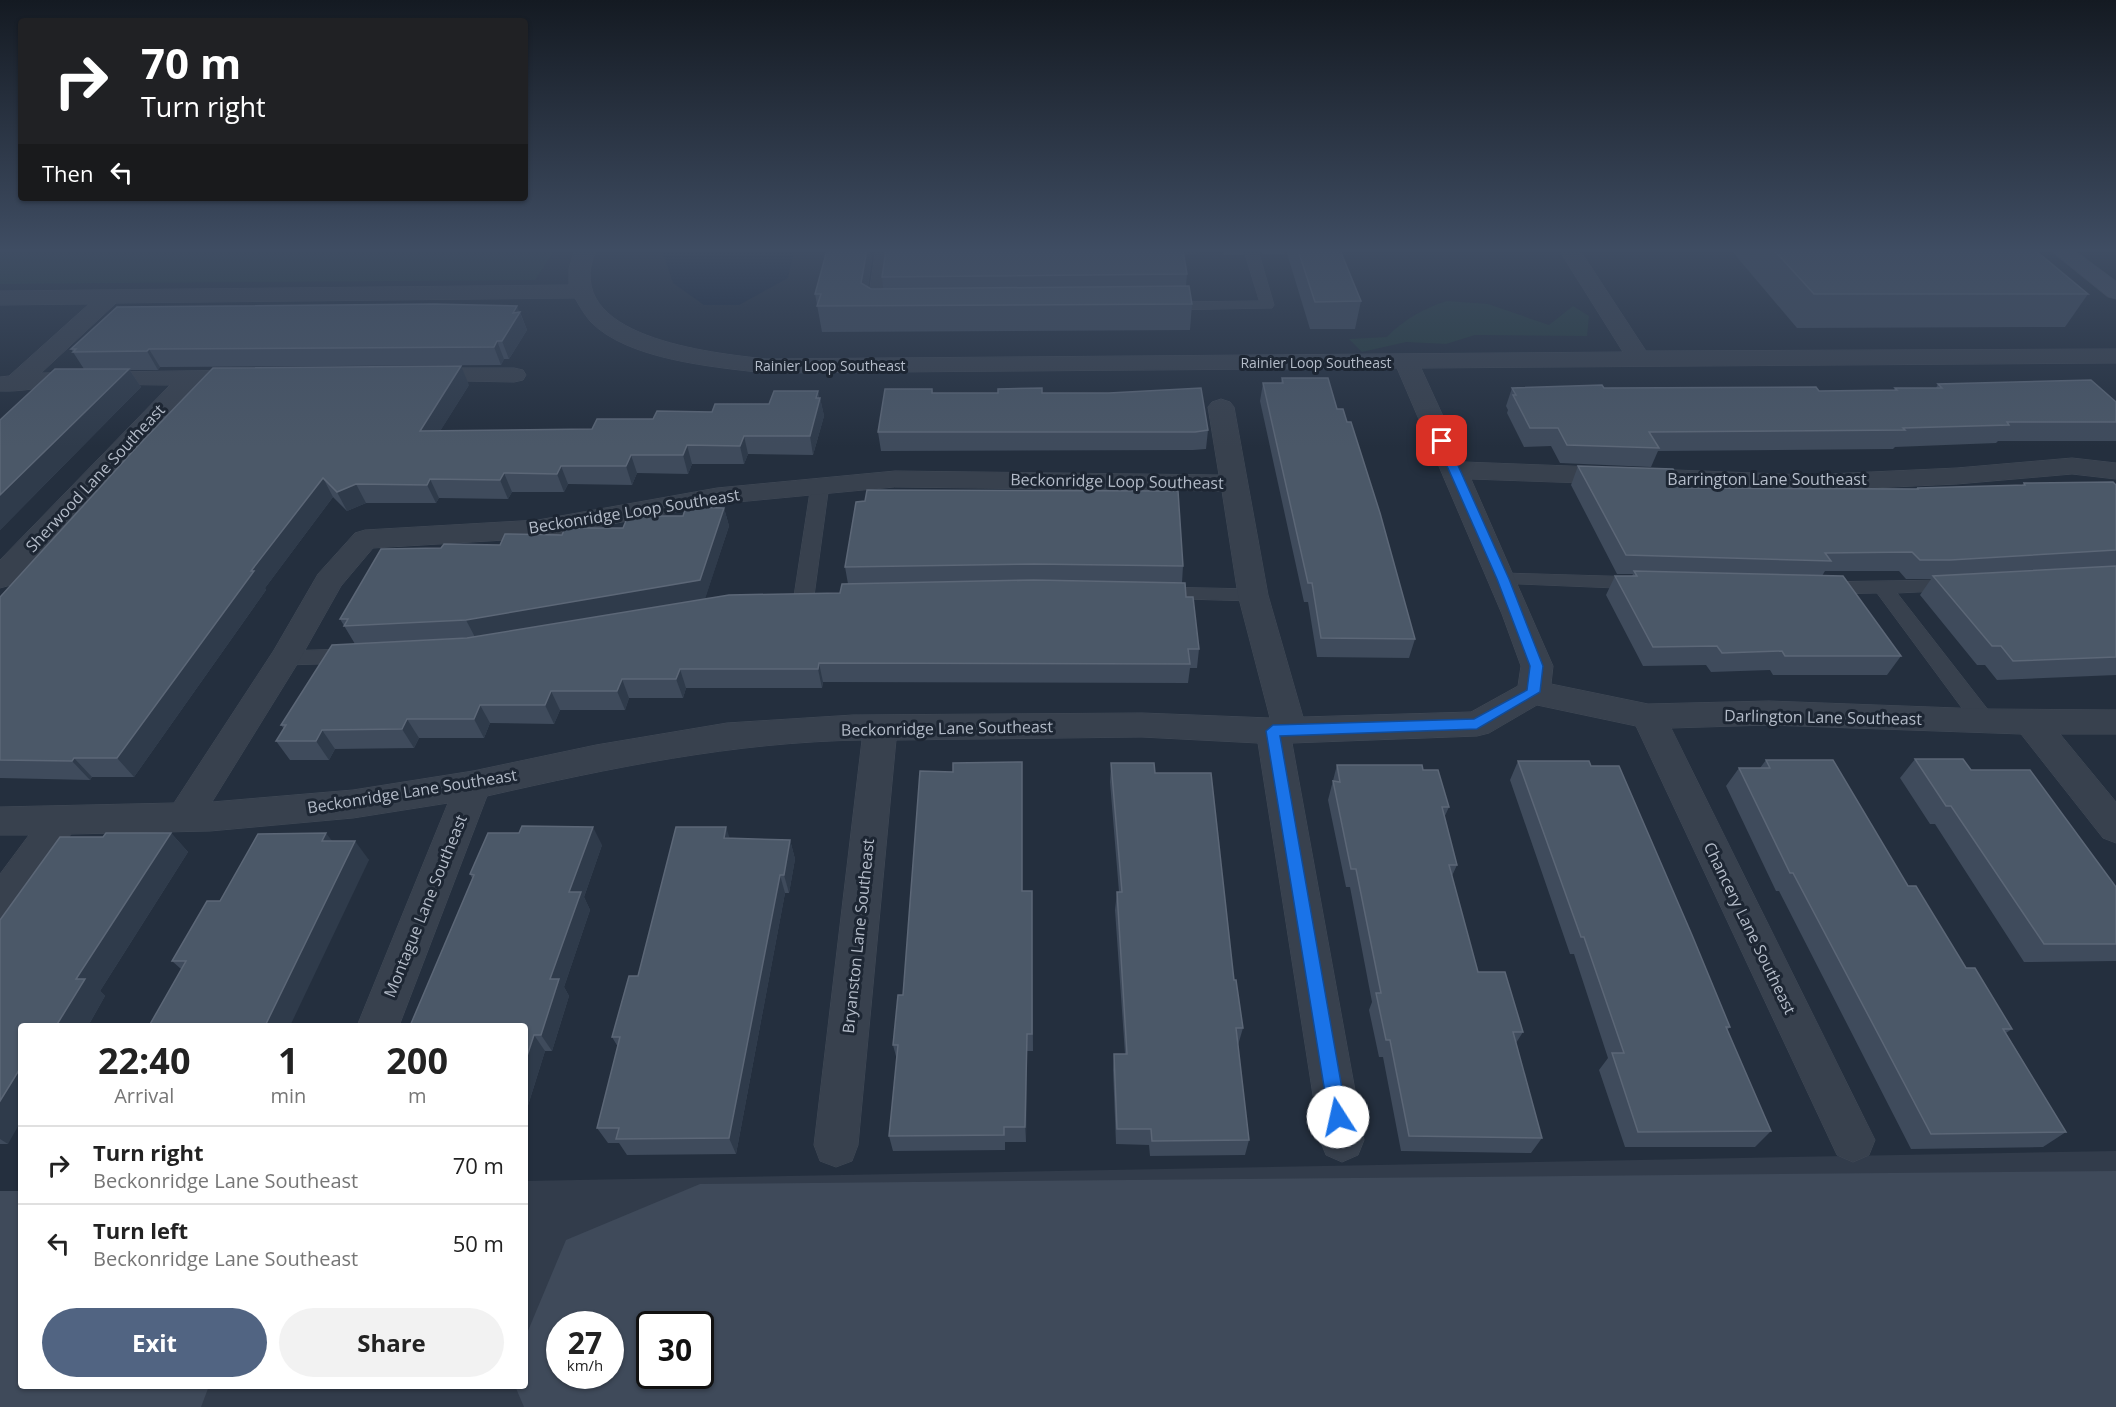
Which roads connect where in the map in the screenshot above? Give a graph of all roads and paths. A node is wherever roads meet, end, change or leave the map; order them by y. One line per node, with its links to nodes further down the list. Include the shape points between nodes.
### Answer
1 (89, 316): 11 (street)
2 (598, 316): 6 (street, Rainier Loop Southeast, via 626,334 672,351 714,361 766,366)
3 (1611, 316): 5 (street)
4 (2116, 356): 5 (street, Rainier Loop Southeast)
5 (1638, 357): 6 (street, Rainier Loop Southeast)
6 (1406, 361): 13 (street)
7 (514, 375): 8 (street)
8 (398, 376)
9 (271, 377): 10 (street)
10 (190, 378): 11 (street, via 65,378); 17 (street, Sherwood Lane Southeast)
11 (6, 388)
12 (1221, 407): 15 (street, Beckonridge Loop Southeast)
13 (1454, 470): 14 (street, Barrington Lane Southeast, via 1807,483 2072,466); 18 (street)
14 (2116, 471)
15 (1235, 483): 16 (street, Beckonridge Loop Southeast, via 895,479); 25 (street, Beckonridge Loop Southeast)
16 (820, 485): 26 (lane); 29 (street, Beckonridge Loop Southeast, via 717,496 538,529 365,539 329,581)
17 (0, 579)
18 (1503, 579): 19 (lane); 30 (street, via 1537,666)
19 (1656, 583)
20 (1970, 585): 22 (lane)
21 (1810, 588): 22 (lane)
22 (1883, 588): 32 (lane)
23 (1137, 593): 25 (lane)
24 (827, 595): 26 (lane)
25 (1253, 595): 36 (street, Beckonridge Loop Southeast)
26 (804, 596): 27 (lane)
27 (781, 599)
28 (367, 655): 29 (lane)
29 (285, 658): 38 (street, Beckonridge Loop Southeast)
30 (1533, 692): 31 (street, Darlington Lane Southeast); 36 (street, Beckonridge Lane Southeast, via 1477,724)
31 (1648, 716): 32 (street, Darlington Lane Southeast, via 1769,714); 45 (street, Chancery Lane Southeast)
32 (1984, 721): 33 (street, Darlington Lane Southeast)
33 (2030, 721): 34 (street, Darlington Lane Southeast); 41 (street)
34 (2116, 722)
35 (880, 728): 36 (street, Beckonridge Lane Southeast, via 1142,725); 37 (street, Beckonridge Lane Southeast, via 727,736 596,758); 46 (street, Bryanston Lane Southeast)
36 (1281, 730): 44 (street, Beckonridge Loop Southeast)
37 (473, 785): 38 (street, Beckonridge Lane Southeast, via 353,804); 43 (street, Montague Lane Southeast)
38 (184, 818): 40 (street, Beckonridge Lane Southeast)
39 (0, 821): 40 (street, Beckonridge Lane Southeast)
40 (60, 821): 42 (street)
41 (2116, 828)
42 (0, 903)
43 (379, 1023)
44 (1342, 1140)
45 (1853, 1140)
46 (836, 1145)

